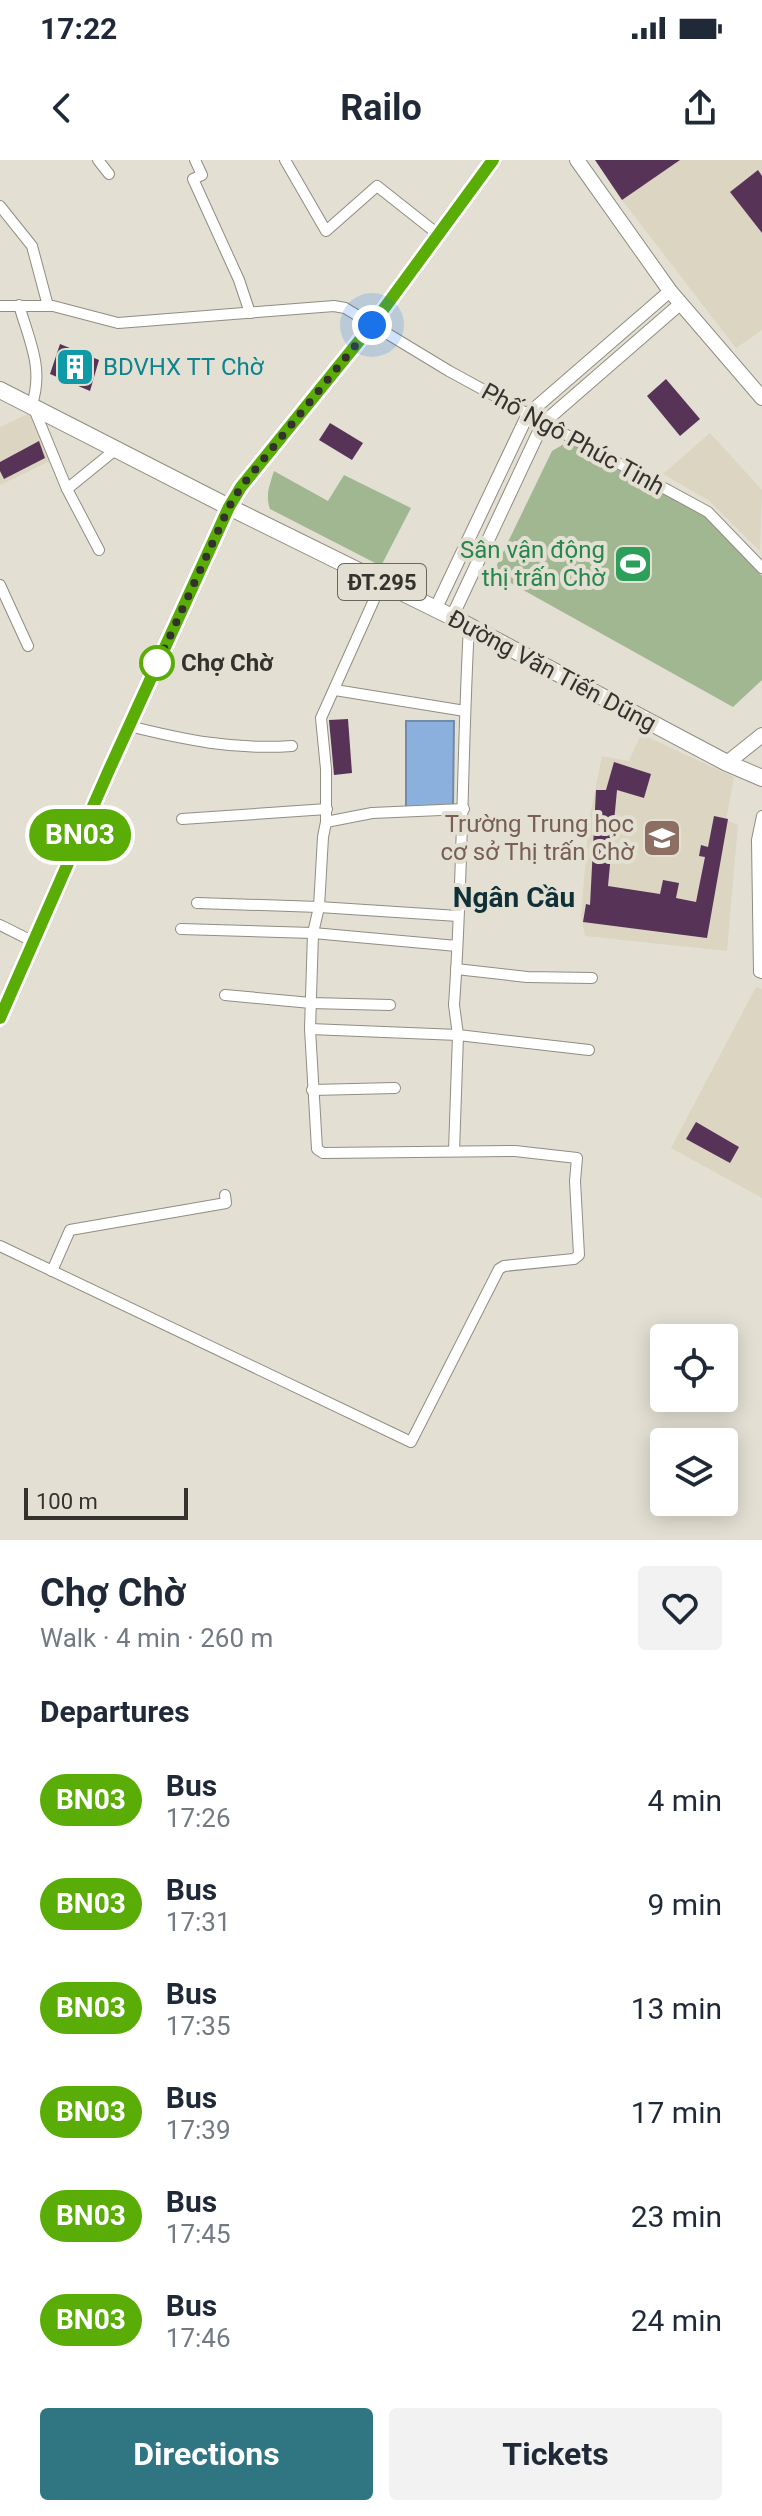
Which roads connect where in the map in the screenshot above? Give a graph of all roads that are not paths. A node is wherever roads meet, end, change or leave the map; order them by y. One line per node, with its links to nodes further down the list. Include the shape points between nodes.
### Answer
1 (98, 160): 6 (street)
2 (195, 160): 14 (street, via 202,175 193,179)
3 (285, 160): 8 (street, via 326,231 377,186)
4 (493, 160): 8 (main road)
5 (577, 160): 9 (main road)
6 (109, 174)
7 (0, 206): 13 (street, via 32,246)
8 (439, 235): 15 (main road)
9 (670, 291): 10 (main road); 19 (street)
10 (680, 304): 17 (main road); 20 (street)
11 (19, 305): 12 (street, Phố Ngô Phúc Tinh); 13 (street, Phố Ngô Phúc Tinh); 18 (street, via 38,367)
12 (0, 306)
13 (48, 306): 14 (street, Phố Ngô Phúc Tinh, via 118,323)
14 (250, 313): 15 (street, Phố Ngô Phúc Tinh, via 334,306)
15 (372, 325): 19 (street, Phố Ngô Phúc Tinh); 23 (main road)
16 (3, 394): 18 (main road, Đường Văn Tiến Dũng / ĐT.295)
17 (762, 398)
18 (32, 404): 21 (main road, Đường Văn Tiến Dũng / ĐT.295); 22 (street)
19 (528, 414): 20 (street, Phố Ngô Phúc Tinh); 28 (street)
20 (543, 423): 25 (street, Phố Ngô Phúc Tinh, via 708,512); 29 (street)
21 (115, 450): 22 (street); 23 (main road, Đường Văn Tiến Dũng / ĐT.295)
22 (67, 489): 24 (street)
23 (229, 507): 26 (main road, Đường Văn Tiến Dũng / ĐT.295); 34 (main road)
24 (99, 550)
25 (762, 568)
26 (382, 582): 28 (main road, Đường Văn Tiến Dũng / ĐT.295); 32 (street)
27 (0, 585): 31 (street)
28 (435, 610): 29 (main road, Đường Văn Tiến Dũng / ĐT.295)
29 (452, 617): 30 (main road, Đường Văn Tiến Dũng / ĐT.295)
30 (469, 626): 33 (street); 37 (main road, Đường Văn Tiến Dũng / ĐT.295)
31 (28, 646)
32 (335, 690): 33 (street); 39 (street, via 321,718)
33 (465, 711): 40 (street)
34 (129, 726): 36 (street, via 253,748); 51 (main road)
35 (762, 735): 37 (main road)
36 (292, 746)
37 (727, 763): 38 (main road, Đường Văn Tiến Dũng / ĐT.295)
38 (762, 778)
39 (327, 809): 42 (street); 43 (street)
40 (464, 809): 43 (street, via 372,813); 47 (street)
41 (762, 816): 44 (street, via 757,840)
42 (182, 819)
43 (326, 822): 46 (street)
44 (760, 883): 54 (street)
45 (197, 903): 46 (street)
46 (319, 907): 47 (street); 50 (street)
47 (458, 916): 52 (street)
48 (0, 925): 51 (street)
49 (181, 929): 50 (street)
50 (313, 933): 52 (street); 57 (street)
51 (34, 942): 59 (main road)
52 (457, 946): 53 (street)
53 (456, 969): 55 (street); 61 (street)
54 (760, 972)
55 (592, 978)
56 (225, 995): 57 (street)
57 (311, 1003): 58 (street); 60 (street)
58 (390, 1005)
59 (0, 1018)
60 (310, 1029): 61 (street); 64 (street)
61 (458, 1035): 62 (street); 65 (street)
62 (589, 1050)
63 (395, 1088): 64 (street)
64 (312, 1090): 65 (street, via 317,1149 323,1153)
65 (454, 1151): 68 (street, via 577,1158 580,1254 499,1269 411,1442)
66 (225, 1195): 68 (street, via 226,1203 70,1230)
67 (0, 1246): 68 (street)
68 (52, 1271)

